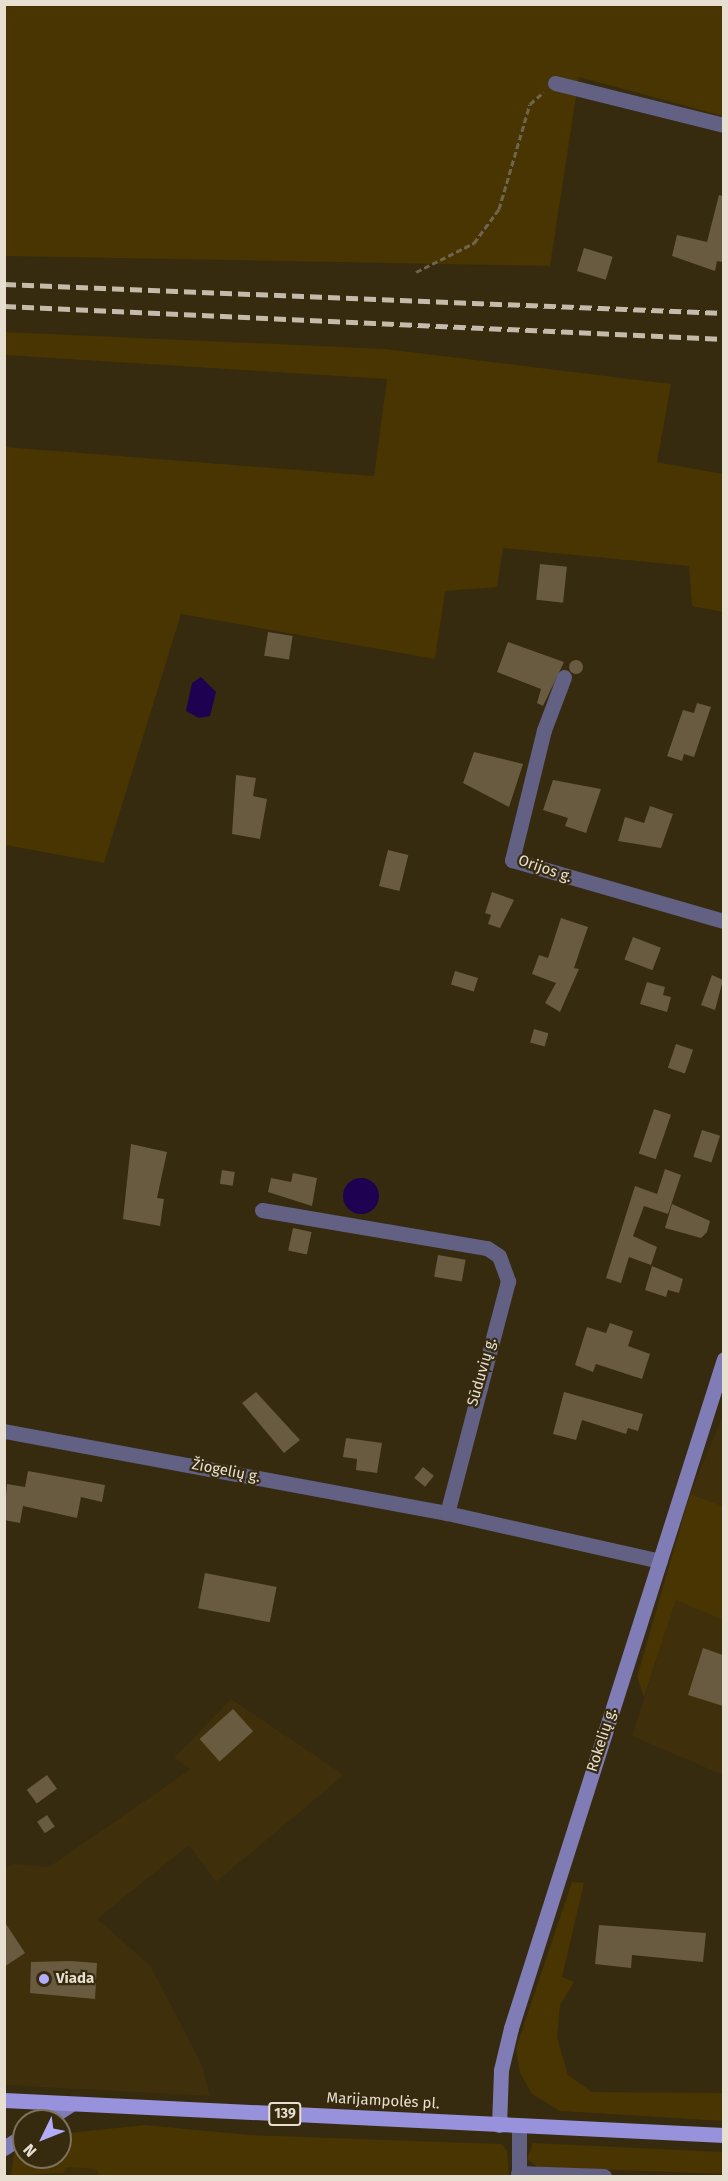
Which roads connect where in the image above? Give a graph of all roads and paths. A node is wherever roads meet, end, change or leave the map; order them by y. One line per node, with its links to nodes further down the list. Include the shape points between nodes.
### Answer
1 (555, 83): 2 (street); 3 (path, via 530,104 499,209 474,243)
2 (723, 125)
3 (416, 272)
4 (564, 677): 5 (street, Orijos g., via 544,730 512,860)
5 (723, 921)
6 (262, 1210): 9 (street, Sūduvių g., via 487,1248 499,1256 508,1281)
7 (723, 1359): 10 (main road, Rokelių g.)
8 (4, 1431): 9 (street, Žiogelių g.)
9 (447, 1513): 10 (street)
10 (660, 1561): 14 (main road, Rokelių g., via 511,2028 501,2070)
11 (4, 2100): 12 (main road, Marijampolės pl. / 139)
12 (71, 2104): 13 (main road); 14 (main road, Marijampolės pl. / 139)
13 (63, 2109)
14 (499, 2125): 15 (main road, Marijampolės pl. / 139)
15 (519, 2126): 16 (main road, Marijampolės pl. / 139); 17 (street)
16 (723, 2135)
17 (518, 2175): 18 (street)
18 (604, 2176)

